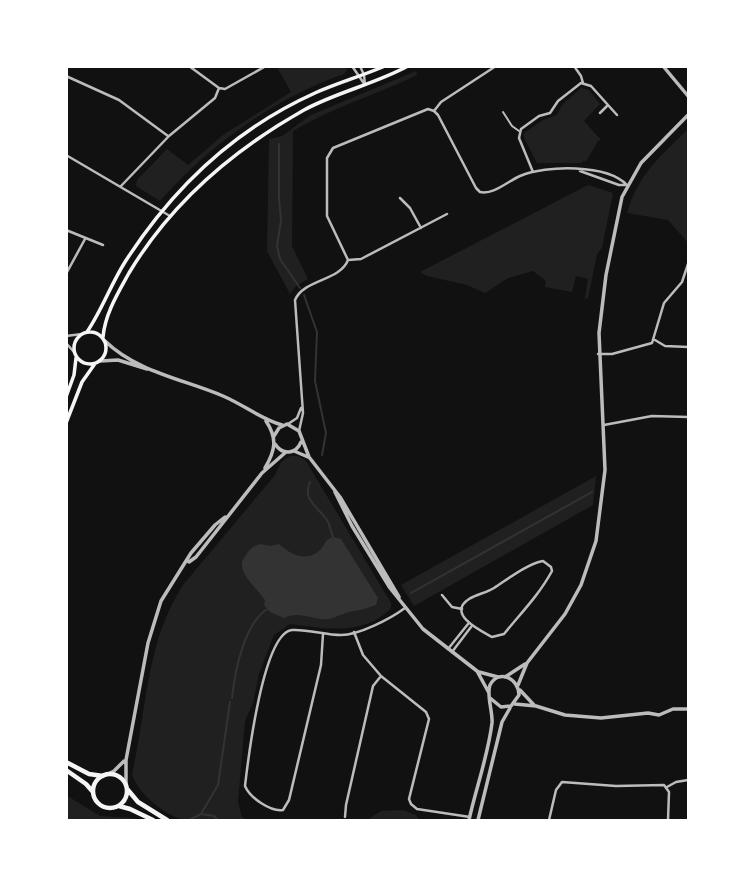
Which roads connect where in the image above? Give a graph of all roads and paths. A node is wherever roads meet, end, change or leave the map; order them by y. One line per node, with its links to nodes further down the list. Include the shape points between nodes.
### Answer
1 (188, 66): 15 (street)
2 (266, 66): 15 (street, via 231,87)
3 (352, 66): 12 (street)
4 (360, 66): 10 (street)
5 (385, 66): 10 (main road)
6 (408, 66): 14 (main road)
7 (496, 66): 18 (street)
8 (574, 66): 13 (street)
9 (663, 66): 16 (street)
10 (364, 75): 12 (main road); 14 (street)
11 (66, 76): 24 (street, via 119,100)
12 (358, 77): 14 (street); 30 (main road, via 267,118 205,165)
13 (583, 83): 17 (street); 23 (street, via 550,113)
14 (365, 85): 32 (main road, via 306,109 247,146 204,180)
15 (219, 88): 24 (street, via 215,98)
16 (688, 96)
17 (608, 105): 20 (street); 21 (street)
18 (434, 111): 26 (street, via 480,192 490,192); 37 (street, via 424,110 330,151 327,216)
19 (503, 112): 23 (lane)
20 (600, 113)
21 (617, 115)
22 (688, 115): 27 (street, via 641,163)
23 (519, 131): 26 (street)
24 (169, 136): 28 (street)
25 (66, 155): 28 (street)
26 (533, 172): 27 (street, via 576,170)
27 (627, 185): 47 (street, via 606,275)
28 (121, 186): 30 (street)
29 (400, 198): 33 (street)
30 (162, 211): 32 (street); 40 (main road, via 125,262)
31 (447, 214): 33 (street)
32 (170, 216): 42 (main road, via 124,283 105,321)
33 (421, 228): 37 (street, via 361,259)
34 (66, 230): 35 (street)
35 (85, 239): 36 (street); 39 (street)
36 (103, 245)
37 (348, 260): 51 (street, via 343,268 303,289 296,298)
38 (688, 264): 43 (street, via 682,282 664,303)
39 (66, 274)
40 (84, 333): 41 (street); 42 (main road, via 95,332); 46 (main road, via 75,342)
41 (66, 336)
42 (104, 339): 48 (main road, via 107,349); 49 (street, via 126,359)
43 (654, 340): 45 (street, via 665,346); 47 (street)
44 (66, 343): 46 (street)
45 (688, 347)
46 (75, 354): 48 (main road, via 85,364); 50 (main road, via 75,372)
47 (598, 354): 56 (street)
48 (98, 363): 49 (street, via 118,360); 54 (main road, via 82,382)
49 (153, 370): 53 (street, via 223,396)
50 (66, 397)
51 (303, 405): 55 (street, via 297,418); 57 (street)
52 (688, 417): 56 (street, via 652,416)
53 (265, 419): 55 (street); 58 (street)
54 (66, 423)
55 (285, 425): 57 (street); 58 (street)
56 (604, 425): 72 (street, via 604,494 593,553 565,614)
57 (299, 431): 59 (street)
58 (274, 436): 60 (street)
59 (302, 439): 61 (street); 63 (street)
60 (275, 444): 62 (street); 64 (street)
61 (294, 451): 62 (street); 63 (street)
62 (286, 452): 64 (street)
63 (309, 457): 66 (street, via 356,523)
64 (262, 473): 81 (street, via 161,601 148,643)
65 (442, 595): 67 (street, via 452,607)
66 (405, 608): 69 (street, via 386,621); 71 (street)
67 (462, 609): 68 (street); 68 (street, via 466,601 537,562 551,567 535,599 504,634 492,637)
68 (470, 624): 71 (street)
69 (354, 632): 70 (street); 74 (street, via 363,656)
70 (323, 634): 70 (street, via 321,665 289,800 277,811 245,786 264,678 276,641 284,633)
71 (450, 650): 73 (street)
72 (527, 663): 75 (street); 76 (street)
73 (477, 671): 75 (street); 77 (street)
74 (381, 676): 90 (street, via 373,686); 91 (street, via 429,719 411,804)
75 (503, 677): 76 (street); 77 (street, via 492,683)
76 (519, 687): 78 (street); 79 (street)
77 (489, 695): 78 (street, via 496,706); 91 (street, via 492,725)
78 (512, 705): 79 (street); 94 (street, via 502,722)
79 (536, 706): 80 (street, via 565,715 601,718)
80 (688, 709)
81 (126, 760): 84 (street); 86 (street)
82 (66, 762): 84 (main road, via 89,774)
83 (66, 770): 88 (main road)
84 (104, 775): 86 (main road, via 118,776); 88 (main road)
85 (688, 780): 87 (street)
86 (127, 787): 89 (main road, via 126,799); 93 (main road, via 138,802)
87 (667, 788): 95 (street, via 659,784 562,782); 96 (street)
88 (93, 793): 89 (main road, via 102,807)
89 (119, 806): 92 (main road)
90 (345, 817)
91 (469, 819)
92 (153, 821)
93 (167, 821)
94 (478, 821)
95 (549, 821)
96 (668, 821)

